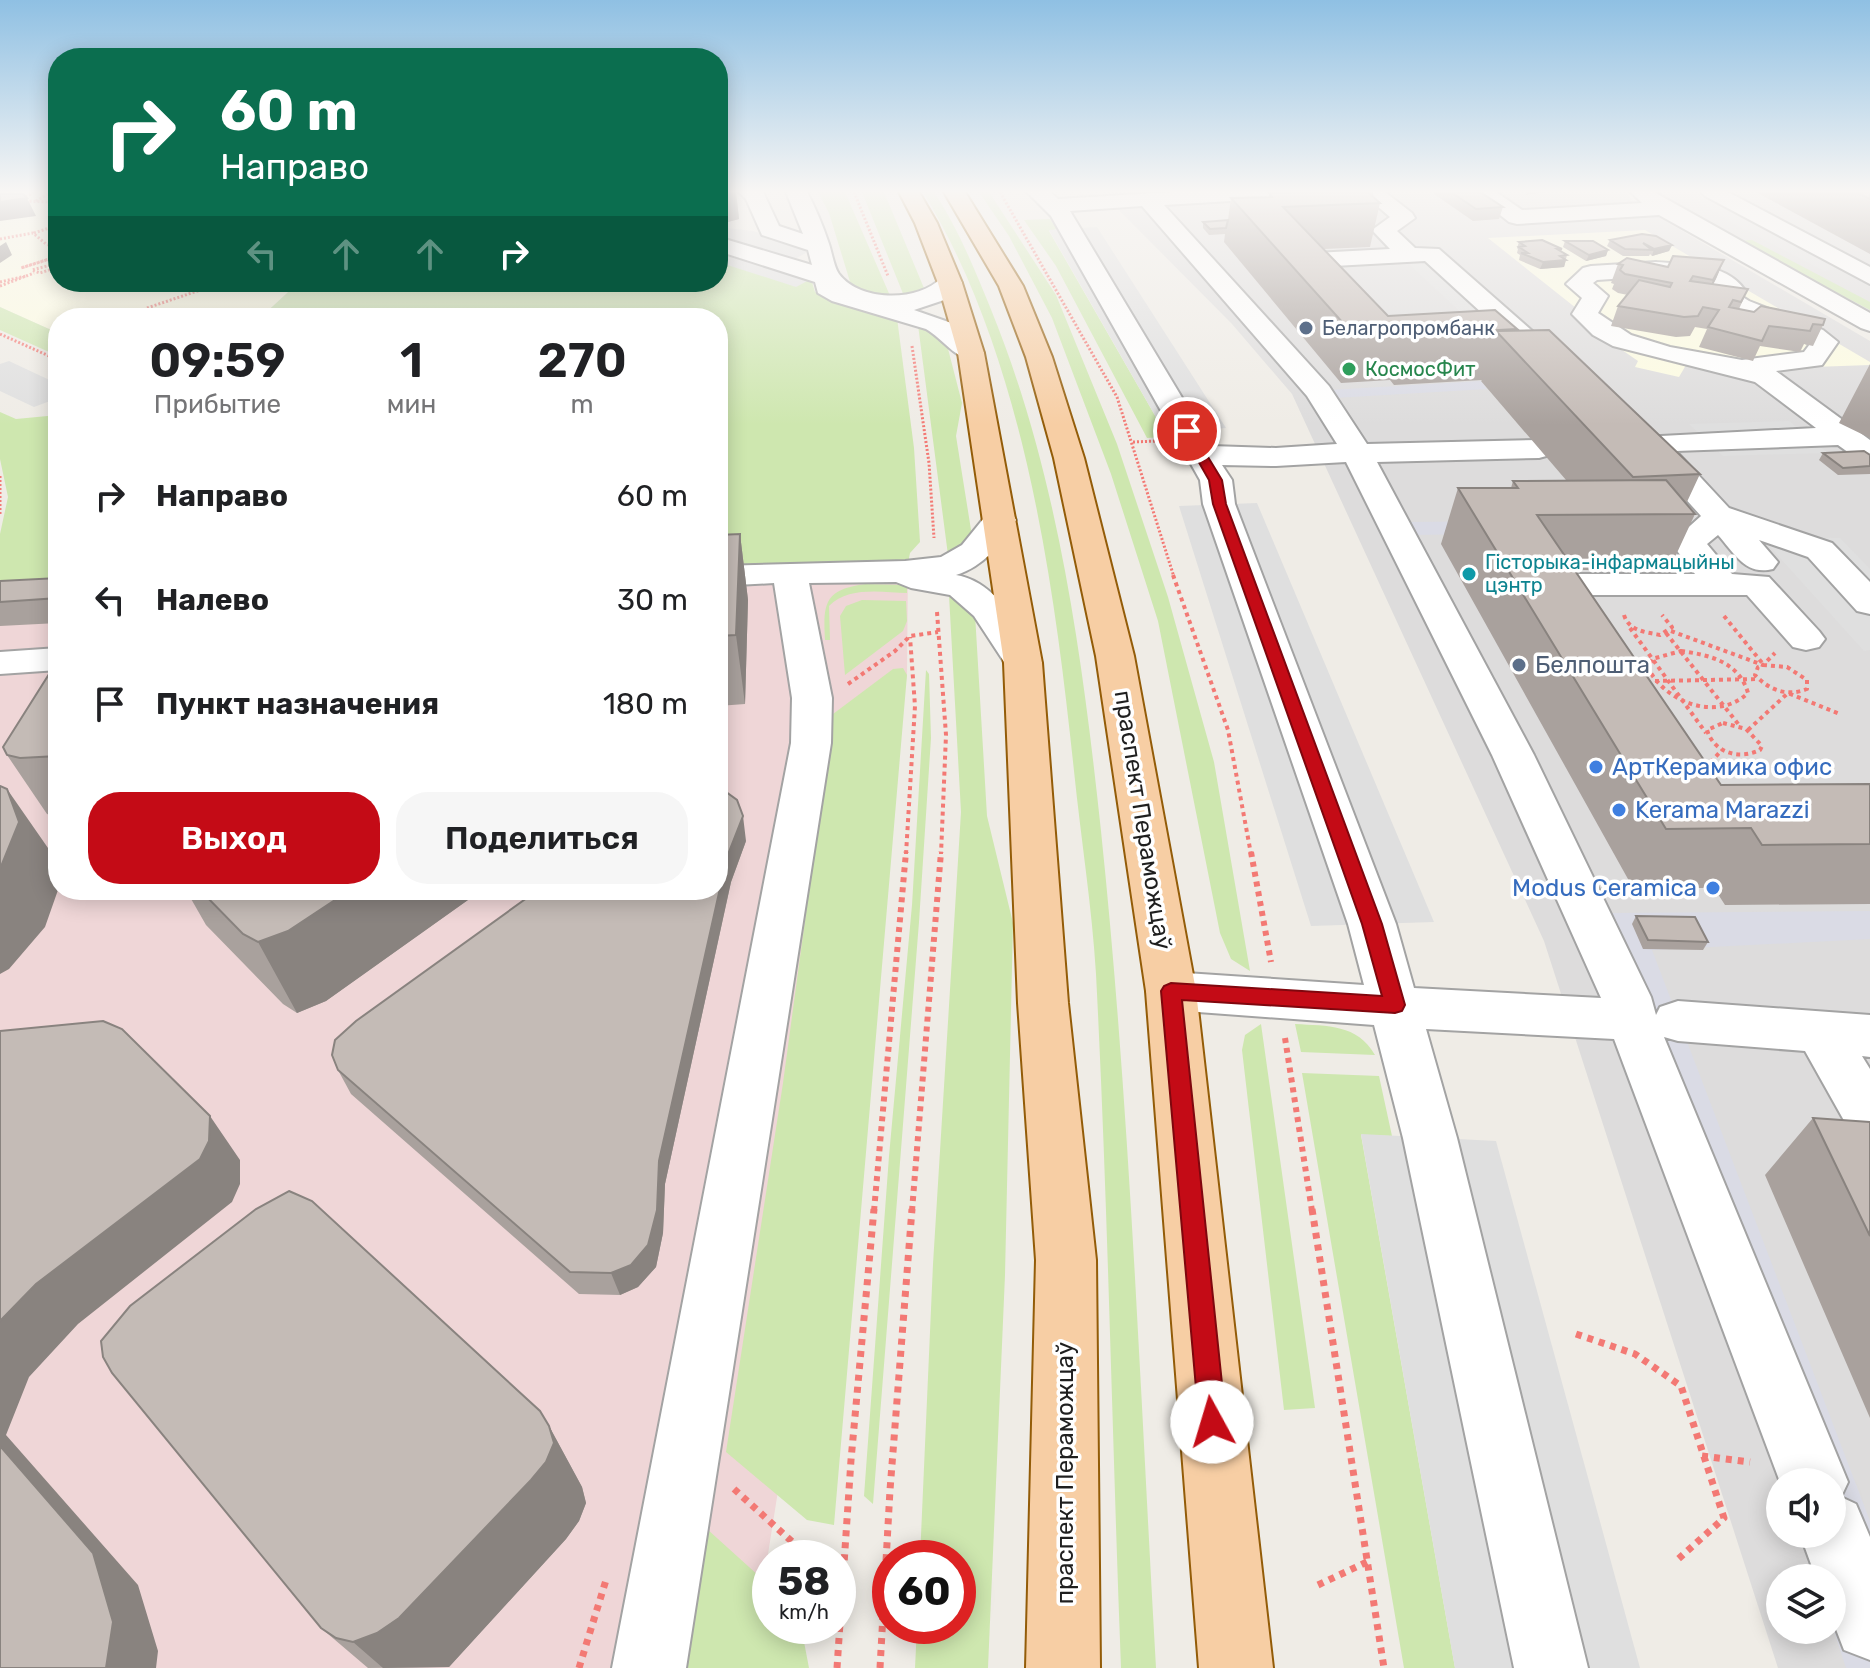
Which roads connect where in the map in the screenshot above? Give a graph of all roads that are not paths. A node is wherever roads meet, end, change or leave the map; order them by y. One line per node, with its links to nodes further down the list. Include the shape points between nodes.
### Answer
1 (803, 270): 12 (street)
2 (825, 270): 12 (street)
3 (945, 270): 13 (main road, праспект Пераможцаў)
4 (1001, 270): 39 (main road, праспект Пераможцаў, via 1039,357 1069,458 1115,656)
5 (1088, 270): 25 (street)
6 (1210, 270): 45 (street, via 1319,392 1357,453 1513,755 1626,997)
7 (1324, 270): 15 (street, via 1400,349)
8 (1449, 270): 15 (street, via 1529,342)
9 (1638, 270): 18 (street, via 1591,273 1578,284 1596,296 1585,314 1589,319 1624,342)
10 (1662, 270): 18 (street, via 1701,273 1730,286 1727,298 1761,318 1825,342 1812,359 1754,365)
11 (1774, 270): 14 (street)
12 (828, 278): 13 (street, via 850,293 900,306 941,293); 16 (street, via 827,288 841,296 935,324)
13 (950, 283): 16 (main road, праспект Пераможцаў)
14 (1870, 323)
15 (1503, 343): 17 (street)
16 (971, 353): 27 (main road, праспект Пераможцаў)
17 (1531, 369)
18 (1744, 371): 20 (street, via 1766,377)
19 (1625, 417): 21 (street)
20 (1844, 436): 21 (street); 24 (street)
21 (1652, 443): 22 (street); 26 (street)
22 (1610, 446)
23 (1539, 449): 25 (street)
24 (1870, 454)
25 (1203, 455): 40 (street, via 1372,924)
26 (1722, 516): 28 (street); 32 (street, via 1688,543); 33 (street, via 1820,550)
27 (1000, 520): 30 (street, via 982,545 960,562); 38 (main road, праспект Пераможцаў)
28 (1761, 562)
29 (790, 572): 30 (street); 31 (street); 48 (street, via 812,698 811,743)
30 (889, 573): 38 (street, via 961,586 988,609)
31 (728, 575)
32 (1711, 584): 34 (street, via 1556,585); 35 (street, via 1757,584)
33 (1870, 603)
34 (1588, 633)
35 (1793, 642)
36 (48, 660): 37 (street)
37 (0, 663)
38 (1023, 663): 49 (main road, праспект Пераможцаў, via 1043,1003 1066,1260)
39 (1171, 991): 40 (street); 50 (main road, праспект Пераможцаў)
40 (1395, 1005): 41 (street); 51 (street)
41 (1614, 1019)
42 (1678, 1021): 43 (street)
43 (1845, 1035): 44 (street)
44 (1870, 1117)
45 (1794, 1468)
46 (1840, 1548): 47 (street)
47 (1870, 1624)
48 (649, 1668)
49 (1063, 1668)
50 (1236, 1668)
51 (1551, 1668)

